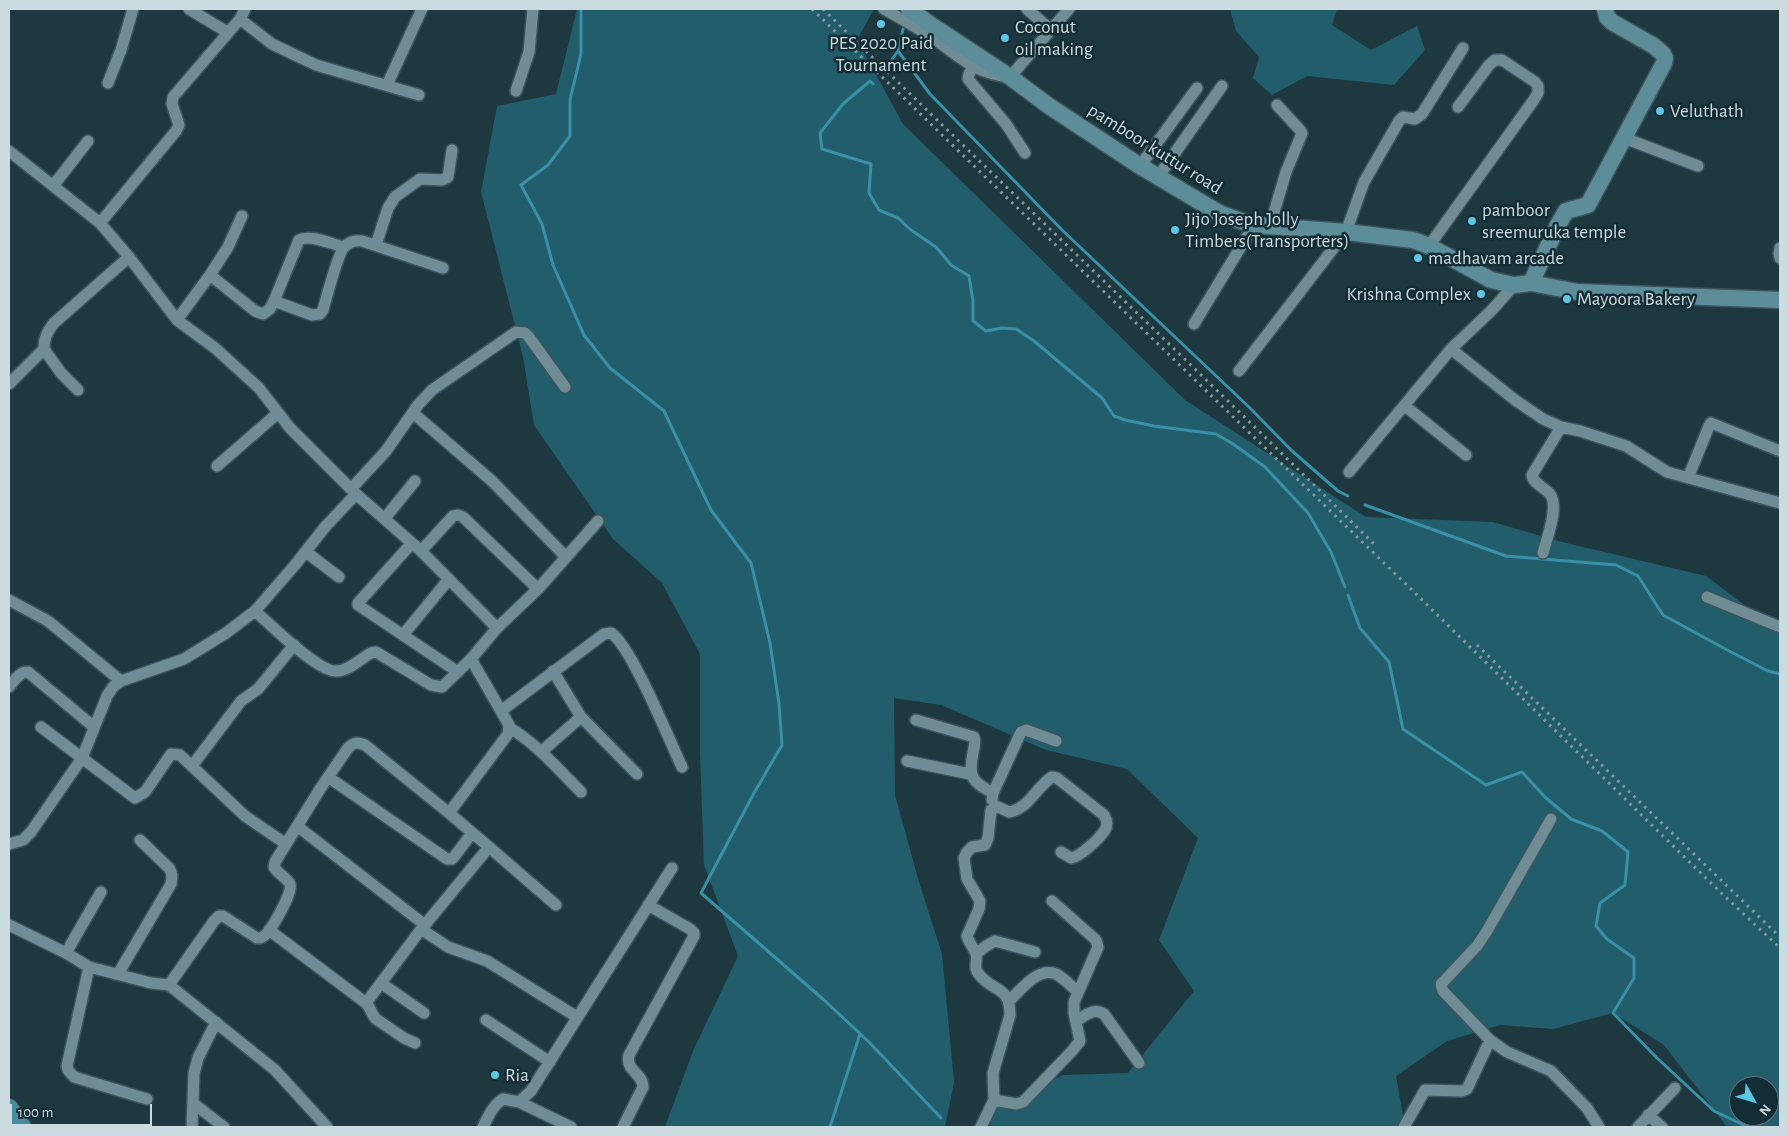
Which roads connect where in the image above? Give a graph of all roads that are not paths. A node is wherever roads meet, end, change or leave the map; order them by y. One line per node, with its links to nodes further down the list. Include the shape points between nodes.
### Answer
1 (133, 9): 17 (street)
2 (189, 9): 13 (street)
3 (422, 9): 18 (street)
4 (533, 9): 21 (street, via 529,52)
5 (909, 9): 16 (main road, pamboor kuttur road)
6 (922, 9): 16 (street)
7 (1027, 9): 12 (street)
8 (1069, 9): 12 (street)
9 (1605, 9): 25 (main road, via 1612,22 1654,46 1665,58)
10 (888, 11): 15 (street)
11 (242, 14): 13 (street); 18 (street, via 272,44 316,65)
12 (1051, 30): 16 (street)
13 (227, 32): 35 (street, via 172,97 179,125 176,131)
14 (1463, 48): 37 (street, via 1418,118 1403,117 1398,121 1364,182)
15 (974, 67): 16 (street, via 993,75); 29 (street, via 968,79 1006,124)
16 (1013, 74): 30 (main road, pamboor kuttur road, via 1049,106)
17 (108, 83)
18 (387, 85): 22 (street)
19 (1222, 86): 32 (street)
20 (1197, 88): 30 (street)
21 (516, 91)
22 (419, 95)
23 (1277, 106): 36 (street, via 1302,134)
24 (1458, 107): 39 (street, via 1495,60 1502,60 1538,86 1538,93)
25 (1624, 138): 31 (street); 46 (main road, via 1588,205 1566,211)
26 (88, 141): 33 (street)
27 (452, 150): 38 (street, via 450,173 445,179 420,179 395,197)
28 (9, 151): 33 (street)
29 (1024, 152)
30 (1140, 166): 32 (main road, pamboor kuttur road)
31 (1698, 166)
32 (1158, 177): 36 (main road, pamboor kuttur road, via 1219,213 1241,222)
33 (53, 186): 35 (street)
34 (242, 216): 45 (street)
35 (100, 223): 42 (street)
36 (1262, 225): 37 (main road, pamboor kuttur road); 51 (street)
37 (1346, 232): 39 (main road, pamboor kuttur road, via 1413,240); 54 (street)
38 (376, 245): 40 (street, via 356,240); 44 (street)
39 (1429, 246): 47 (main road, pamboor kuttur road, via 1491,280)
40 (344, 247): 49 (street, via 311,238 300,240); 49 (street, via 320,314 312,315)
41 (1780, 248): 43 (street)
42 (129, 257): 50 (street); 52 (street, via 54,323 47,332)
43 (1780, 258)
44 (442, 268)
45 (210, 275): 49 (street, via 260,313 266,312); 50 (street)
46 (1531, 284): 47 (main road, pamboor kuttur road); 48 (main road, pamboor kuttur road, via 1578,292)
47 (1514, 285): 53 (street)
48 (1780, 300)
49 (274, 301)
50 (177, 320): 59 (street, via 215,348 259,388)
51 (1194, 324)
52 (44, 349): 55 (street); 57 (street)
53 (1451, 349): 58 (street); 61 (street, via 1515,400)
54 (1239, 372)
55 (9, 384)
56 (565, 387): 60 (street, via 529,337 516,332 432,390)
57 (78, 390)
58 (1405, 406): 63 (street); 65 (street)
59 (278, 412): 64 (street); 68 (street)
60 (413, 413): 68 (street); 76 (street, via 492,481)
61 (1561, 427): 66 (street, via 1626,446 1667,472); 75 (street, via 1532,475 1554,500)
62 (1780, 451): 66 (street, via 1711,424)
63 (1466, 455)
64 (217, 466)
65 (1349, 472)
66 (1688, 478): 69 (street)
67 (415, 481): 70 (street)
68 (353, 491): 70 (street); 74 (street)
69 (1780, 503)
70 (385, 518): 72 (street)
71 (598, 521): 76 (street)
72 (412, 543): 73 (street); 85 (street, via 358,604)
73 (421, 551): 78 (street); 79 (street, via 453,516 458,515)
74 (306, 552): 77 (street); 82 (street)
75 (1544, 553)
76 (566, 557): 79 (street)
77 (339, 577)
78 (449, 578): 84 (street); 85 (street)
79 (538, 589): 84 (street)
80 (1707, 597): 83 (street)
81 (9, 600): 90 (street, via 48,621)
82 (255, 611): 86 (street); 90 (street, via 184,659)
83 (1780, 627)
84 (497, 628): 87 (street)
85 (403, 635): 89 (street)
86 (294, 645): 89 (street, via 332,671 343,670 376,652 431,686 442,687); 102 (street, via 258,689 241,701)
87 (471, 659): 89 (street); 92 (street)
88 (553, 671): 92 (street); 93 (street); 103 (street, via 604,634 615,635 635,667)
89 (458, 672)
90 (121, 681): 96 (street, via 107,696)
91 (9, 687): 96 (street, via 20,674 28,672)
92 (501, 711): 97 (street)
93 (581, 717): 99 (street); 104 (street)
94 (916, 720): 105 (street, via 974,737)
95 (41, 727): 100 (street)
96 (94, 727): 100 (street)
97 (510, 728): 99 (street); 110 (street)
98 (1056, 741): 108 (street, via 1031,731 1021,732)
99 (541, 752): 107 (street)
100 (82, 758): 102 (street, via 135,798 145,792 171,754 180,755); 115 (street, via 31,832 23,840)
101 (907, 761): 105 (street)
102 (192, 766): 116 (street, via 245,816)
103 (682, 768)
104 (637, 774)
105 (970, 774): 108 (street, via 977,784)
106 (328, 777): 110 (street, via 348,748 358,742); 112 (street); 113 (street, via 447,859 454,857)
107 (581, 792)
108 (993, 793): 109 (street)
109 (991, 810): 118 (street, via 998,807 1009,812 1019,808 1048,779 1056,778 1104,815 1106,821 1104,831 1078,856 1071,858); 129 (street, via 985,845 972,847 964,858 967,879 980,901 966,936)
110 (449, 813): 113 (street)
111 (1550, 819): 142 (street, via 1487,932 1441,984 1442,991)
112 (297, 826): 116 (street); 125 (street)
113 (472, 833): 117 (street)
114 (140, 840): 131 (street, via 169,868 171,884)
115 (9, 844)
116 (286, 844): 126 (street, via 274,867 290,884 289,895)
117 (489, 847): 122 (street); 125 (street)
118 (1061, 852)
119 (672, 868): 123 (street)
120 (101, 892): 128 (street)
121 (1052, 901): 134 (street, via 1098,943)
122 (556, 905)
123 (648, 905): 138 (street); 159 (street, via 690,928 694,936 629,1056 630,1068 643,1082 643,1087)
124 (9, 925): 128 (street)
125 (423, 927): 132 (street); 138 (street, via 448,947 487,961)
126 (269, 930): 133 (street, via 265,936 257,938 219,916); 136 (street)
127 (1035, 952): 129 (street, via 995,941)
128 (66, 953): 130 (street)
129 (976, 954): 135 (street, via 975,967 979,975)
130 (89, 967): 131 (street); 147 (street, via 68,1070 74,1077)
131 (118, 974): 133 (street)
132 (381, 983): 136 (street); 137 (street)
133 (170, 985): 141 (street)
134 (1078, 992): 135 (street, via 1056,974 1047,973 1031,980); 140 (street, via 1073,1006)
135 (1009, 1001): 148 (street, via 1010,1015 993,1073)
136 (366, 1003): 143 (street, via 376,1019)
137 (424, 1013)
138 (577, 1017): 144 (street)
139 (486, 1020): 144 (street)
140 (1076, 1021): 145 (street, via 1100,1011); 148 (street, via 1078,1044 1023,1102)
141 (216, 1022): 150 (street, via 198,1058); 156 (street, via 275,1070)
142 (1490, 1040): 161 (street, via 1468,1089 1425,1090); 162 (street, via 1507,1052 1552,1071 1587,1108)
143 (415, 1043)
144 (550, 1062): 149 (street, via 531,1091)
145 (1140, 1063)
146 (1675, 1088): 152 (street)
147 (147, 1099)
148 (994, 1100): 160 (street)
149 (519, 1102): 157 (street, via 503,1099); 158 (street)
150 (193, 1103): 154 (street); 155 (street)
151 (9, 1108): 153 (main road)
152 (1648, 1115): 163 (street); 164 (street)
153 (22, 1127)
154 (192, 1127)
155 (224, 1127)
156 (327, 1127)
157 (483, 1127)
158 (571, 1127)
159 (622, 1127)
160 (981, 1127)
161 (1404, 1127)
162 (1599, 1127)
163 (1638, 1127)
164 (1662, 1127)

